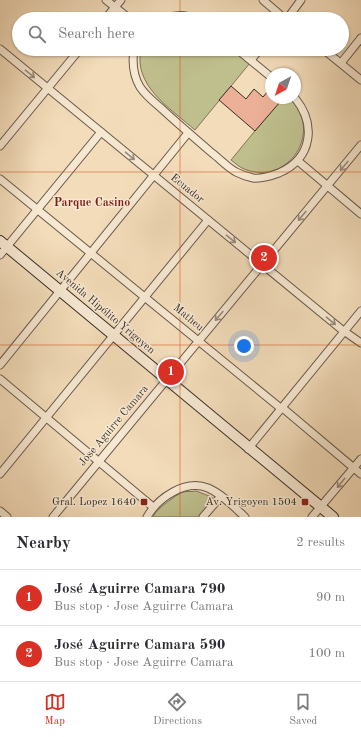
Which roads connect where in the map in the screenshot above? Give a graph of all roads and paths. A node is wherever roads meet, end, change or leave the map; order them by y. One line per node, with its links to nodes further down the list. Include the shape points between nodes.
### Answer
1 (106, 0): 5 (street)
2 (121, 0): 5 (street)
3 (263, 0): 8 (street)
4 (301, 0): 9 (street)
5 (115, 7): 6 (street); 7 (street)
6 (111, 12)
7 (121, 12)
8 (278, 12)
9 (292, 12)
10 (361, 38): 12 (street)
11 (0, 49): 23 (street, Ecuador, one-way to 23)
12 (349, 53)
13 (74, 56): 23 (street)
14 (134, 56): 26 (street, via 133,67 140,87)
15 (245, 56): 19 (street)
16 (254, 56): 19 (street)
17 (332, 56): 20 (street)
18 (347, 56): 20 (street)
19 (250, 60): 21 (street)
20 (341, 63): 22 (street)
21 (265, 72)
22 (361, 80)
23 (47, 88): 25 (street, Ecuador); 28 (street)
24 (300, 104): 29 (street, via 309,130 308,141)
25 (101, 132): 30 (street, Ecuador, one-way to 30); 33 (street)
26 (188, 133): 29 (street, via 236,172 253,178 270,176); 30 (street)
27 (361, 145): 32 (street, Jose Aguirre Camara, one-way to 32)
28 (0, 146)
29 (298, 161): 32 (street)
30 (154, 176): 35 (street, Ecuador); 37 (street)
31 (0, 179): 33 (street, Matheu)
32 (328, 186): 34 (street); 38 (street, Jose Aguirre Camara, one-way to 38)
33 (37, 211): 36 (street); 37 (street, Matheu)
34 (361, 214)
35 (208, 220): 38 (street, Ecuador, one-way to 38); 40 (street)
36 (2, 248): 39 (main road, Avenida Hipólito Yrigoyen)
37 (90, 254): 39 (street); 40 (street, Matheu)
38 (262, 264): 42 (street, Ecuador, one-way to 42); 44 (street, Jose Aguirre Camara, one-way to 44)
39 (59, 293): 43 (main road, Avenida Hipólito Yrigoyen); 46 (street)
40 (144, 297): 43 (street); 44 (street, Matheu)
41 (361, 311): 42 (street)
42 (345, 331): 45 (street, Ecuador); 49 (street)
43 (112, 337): 48 (main road, Avenida Hipólito Yrigoyen); 50 (street)
44 (198, 341): 48 (street, Jose Aguirre Camara); 49 (street, Matheu)
45 (361, 343)
46 (0, 365)
47 (0, 379): 50 (street)
48 (165, 382): 51 (main road, Avenida Hipólito Yrigoyen); 53 (street, Jose Aguirre Camara)
49 (282, 408): 51 (street); 54 (street, Matheu)
50 (46, 418): 53 (street); 55 (street)
51 (248, 449): 59 (main road, Avenida Hipólito Yrigoyen)
52 (361, 459): 54 (street)
53 (99, 461): 58 (street); 62 (street, Jose Aguirre Camara)
54 (353, 468): 56 (street, Matheu); 59 (street, one-way to 59)
55 (0, 474)
56 (361, 474)
57 (221, 496): 58 (street, via 204,487 189,487 175,491); 64 (street); 65 (street)
58 (153, 506): 63 (street)
59 (321, 507): 66 (street); 67 (main road, Avenida Hipólito Yrigoyen)
60 (0, 511): 61 (street)
61 (7, 517)
62 (53, 517)
63 (147, 517)
64 (203, 517)
65 (245, 517)
66 (312, 517)
67 (333, 517)

